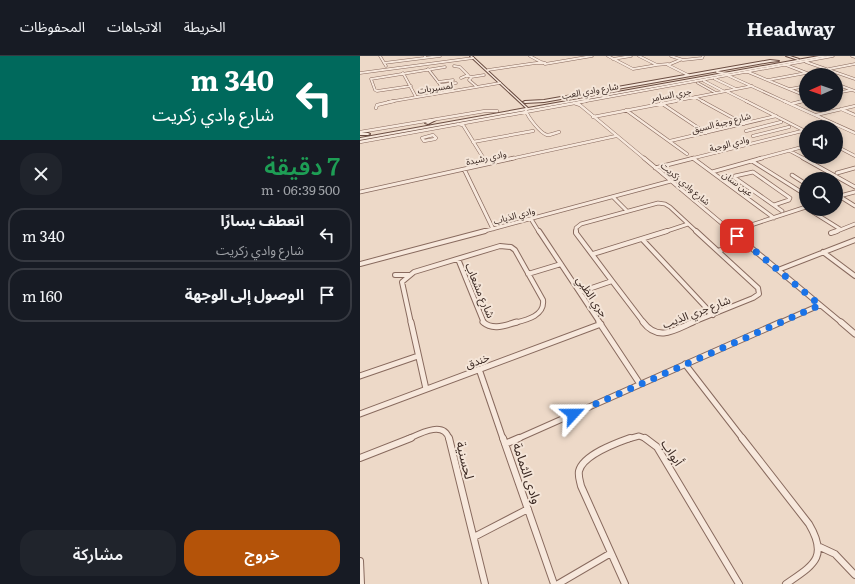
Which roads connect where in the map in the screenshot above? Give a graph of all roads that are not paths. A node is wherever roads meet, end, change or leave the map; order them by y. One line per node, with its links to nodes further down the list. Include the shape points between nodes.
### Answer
1 (381, 56): 2 (street); 29 (street)
2 (384, 56)
3 (434, 56): 18 (street)
4 (440, 56): 17 (street)
5 (530, 56): 24 (street)
6 (588, 56): 20 (street)
7 (592, 56): 32 (street)
8 (608, 56): 25 (street)
9 (631, 56): 25 (street)
10 (639, 56): 36 (street)
11 (672, 56): 27 (street)
12 (703, 56): 27 (street)
13 (813, 56): 26 (street, via 800,58)
14 (823, 56): 15 (street, شارع وادي العب); 26 (street, شارع وادي العب)
15 (833, 56): 26 (street)
16 (852, 56): 23 (street)
17 (424, 57): 29 (street)
18 (429, 57)
19 (472, 57): 38 (street); 49 (street); 78 (street)
20 (574, 57): 32 (street)
21 (787, 57): 22 (street, شارع وادي العب); 28 (street, شارع وادي العب)
22 (795, 57): 26 (street); 26 (street, شارع وادي العب); 40 (street)
23 (855, 57)
24 (534, 59): 30 (street); 31 (street)
25 (613, 59): 36 (street, via 635,69)
26 (805, 59): 28 (street, شارع وادي العب); 33 (street); 43 (street)
27 (680, 60): 34 (street)
28 (780, 62): 33 (street); 40 (street, شارع وادي العب); 47 (street, شارع وادي العب); 59 (street, شارع وادي العب, via 772,61)
29 (384, 63): 45 (street)
30 (536, 63): 31 (street); 42 (street)
31 (540, 63): 32 (street); 54 (street)
32 (544, 63)
33 (794, 63): 37 (street)
34 (668, 64): 36 (street); 59 (street)
35 (855, 64): 44 (street)
36 (656, 65)
37 (789, 65): 47 (street); 48 (street)
38 (412, 66): 45 (street); 50 (street)
39 (454, 66): 63 (street, via 460,67)
40 (764, 66): 47 (street, شارع وادي العب)
41 (445, 67): 46 (street)
42 (507, 68): 49 (street); 54 (street, via 493,71)
43 (825, 68)
44 (833, 68)
45 (388, 69): 52 (street)
46 (428, 69): 50 (street); 76 (street)
47 (752, 69): 51 (street, شارع وادي العب); 55 (street); 57 (street, شارع وادي العب); 72 (street)
48 (799, 69)
49 (488, 70): 54 (street)
50 (415, 71): 53 (street)
51 (716, 72): 57 (street); 73 (street, شارع وادي العب); 74 (street)
52 (360, 73)
53 (403, 73): 80 (street); 80 (street, via 371,80 375,90)
54 (496, 73): 108 (street)
55 (734, 73): 57 (street); 64 (street)
56 (799, 73): 72 (street)
57 (726, 74): 62 (street); 64 (street); 67 (street); 74 (street, شارع وادي العب)
58 (484, 75): 63 (street)
59 (688, 75): 71 (street, شارع وادي العب)
60 (843, 75): 65 (street)
61 (855, 75): 65 (street)
62 (731, 76): 67 (street); 68 (street)
63 (469, 77): 66 (street); 82 (street)
64 (735, 77): 68 (street)
65 (848, 77): 69 (street)
66 (461, 78)
67 (716, 78): 74 (street); 85 (street)
68 (738, 79): 81 (street)
69 (855, 79)
70 (453, 80): 76 (street)
71 (660, 80): 73 (street); 94 (street, شارع وادي العب)
72 (768, 80): 86 (street)
73 (672, 81): 95 (street, شارع وادي العب)
74 (698, 81): 92 (street); 95 (street, شارع وادي العب); 100 (street)
75 (704, 81): 88 (street)
76 (438, 82): 79 (street)
77 (456, 83): 79 (street)
78 (500, 83): 82 (street, لمسيربات); 98 (street)
79 (440, 85): 90 (street)
80 (411, 86): 96 (street)
81 (752, 86): 85 (street, جري السامر); 106 (street)
82 (477, 87): 90 (street, لمسيربات)
83 (799, 87): 86 (street)
84 (843, 87): 87 (street)
85 (736, 89): 88 (street, جري السامر)
86 (790, 89): 93 (street)
87 (852, 90): 89 (street); 91 (street)
88 (724, 91): 92 (street, جري السامر); 122 (street)
89 (855, 91)
90 (446, 92): 96 (street, لمسيربات)
91 (843, 92)
92 (716, 93): 97 (street, جري السامر)
93 (799, 93)
94 (582, 95): 95 (street); 99 (street, شارع وادي العب); 107 (street)
95 (591, 96): 100 (street); 105 (street, شارع وادي العب)
96 (416, 97): 110 (street, لمسيربات, via 380,103)
97 (695, 97): 104 (street, جري السامر); 129 (street)
98 (517, 100): 108 (street); 111 (street)
99 (546, 100): 107 (street); 108 (street, شارع وادي العب)
100 (585, 101): 103 (street)
101 (799, 102): 106 (street)
102 (570, 103): 103 (street); 105 (street); 108 (street)
103 (581, 103): 123 (street, شارع وادي زكريت)
104 (661, 103): 114 (street, جري السامر); 142 (street)
105 (556, 104): 107 (street, شارع وادي العب)
106 (791, 104): 119 (street)
107 (540, 105): 108 (street, شارع وادي العب); 112 (street, شارع وادي العب)
108 (526, 106): 111 (street, شارع وادي العب); 112 (street); 121 (street); 128 (street, via 471,118); 140 (street, via 528,117 544,134)
109 (855, 106): 113 (street)
110 (376, 108)
111 (516, 108): 116 (street, شارع وادي العب)
112 (532, 108): 118 (street, شارع وادي العب)
113 (843, 109)
114 (626, 110): 123 (street, جري السامر); 152 (street)
115 (843, 110): 120 (street)
116 (497, 111): 124 (street); 127 (street, شارع وادي العب)
117 (828, 112): 119 (street)
118 (504, 114): 121 (street); 128 (street, شارع وادي العب)
119 (816, 115): 125 (street)
120 (855, 115)
121 (499, 116): 128 (street)
122 (776, 116): 129 (street, شارع وجبة السيق); 132 (street)
123 (593, 117): 146 (street, شارع وادي زكريت)
124 (434, 120): 127 (street); 148 (street)
125 (827, 120)
126 (781, 122): 130 (street)
127 (427, 123): 134 (street, شارع وادي العب)
128 (463, 123): 134 (street, شارع وادي العب); 135 (street); 151 (street)
129 (744, 124): 142 (street, شارع وجبة السيق)
130 (763, 127): 138 (street); 139 (street)
131 (788, 127): 139 (street)
132 (799, 127)
133 (843, 128): 143 (street)
134 (403, 130): 136 (street); 144 (street, شارع وادي العب); 148 (street); 148 (street, شارع وادي العب)
135 (425, 130): 136 (street); 145 (street)
136 (418, 131): 150 (street)
137 (533, 131): 151 (street)
138 (746, 131)
139 (771, 131): 147 (street); 149 (street)
140 (559, 132)
141 (799, 132): 149 (street, وادي الوجبة)
142 (706, 133): 152 (street, شارع وجبة السيق)
143 (855, 133)
144 (379, 136): 148 (street, شارع وادي العب); 150 (street)
145 (427, 136): 145 (street, via 422,137 424,141 436,139 434,135)
146 (616, 136): 160 (street, وادي رشيدة); 162 (street, شارع وادي زكريت)
147 (753, 136)
148 (360, 137): 150 (street)
149 (781, 137): 158 (street, وادي الوجبة)
150 (369, 140)
151 (473, 142): 160 (street)
152 (670, 142): 156 (street)
153 (799, 148): 155 (street)
154 (843, 150): 157 (street)
155 (790, 151): 159 (street); 171 (street)
156 (687, 154)
157 (855, 156)
158 (694, 159): 162 (street, وادي الوجبة); 165 (street, عين سنان)
159 (752, 161): 161 (street); 172 (street)
160 (487, 164): 164 (street, وادي رشيدة)
161 (731, 167): 165 (street); 167 (street)
162 (655, 168): 170 (street, شارع وادي زكريت)
163 (855, 168): 166 (street)
164 (464, 169): 173 (street, وادي رشيدة); 189 (street)
165 (712, 172): 184 (street, عين سنان)
166 (841, 172)
167 (741, 174): 178 (street, via 734,177); 178 (street, via 753,172 790,198)
168 (792, 175): 169 (street)
169 (799, 180)
170 (671, 181): 176 (street, وادي الذياب); 194 (street, شارع وادي زكريت)
171 (855, 187)
172 (799, 191)
173 (360, 192)
174 (855, 192): 175 (street)
175 (843, 196)
176 (614, 197): 181 (street); 185 (street, وادي الذياب)
177 (843, 200): 179 (street)
178 (774, 205): 182 (street)
179 (855, 206)
180 (799, 210): 184 (street)
181 (627, 211): 186 (street, via 661,203 668,205); 197 (street, شارع جري الذيب, via 581,224 576,228 576,233)
182 (782, 211)
183 (818, 216): 190 (street)
184 (774, 218): 188 (street)
185 (531, 219): 189 (street, وادي الذياب); 200 (street, جري الظبي)
186 (688, 224): 192 (street); 195 (street)
187 (855, 224): 190 (street)
188 (748, 226)
189 (494, 229): 199 (street, وادي الذياب)
190 (840, 230): 191 (street)
191 (831, 232)
192 (642, 239): 197 (street); 209 (street)
193 (855, 240): 196 (street)
194 (744, 242): 195 (street); 201 (street, شارع وادي زكريت)
195 (718, 251): 209 (street, شارع جري الذيب, via 759,291 757,296)
196 (823, 252): 201 (street); 205 (street)
197 (592, 254): 206 (street, شارع جري الذيب)
198 (458, 259): 202 (street, شارع مشعاب); 203 (street, شارع مشعاب, via 507,246 515,250); 203 (street, شارع مشعاب, via 482,320 490,327 504,326 533,316 541,310 543,300)
199 (360, 264)
200 (561, 264): 203 (street); 207 (street, جري الظبي)
201 (778, 270): 208 (street, شارع وادي زكريت)
202 (409, 274): 204 (street, شارع مشعاب); 212 (street, via 402,282)
203 (528, 274)
204 (395, 275)
205 (855, 276)
206 (612, 281): 207 (street); 209 (street, شارع جري الذيب, via 648,329 656,333 666,333)
207 (580, 292): 210 (street, جري الظبي)
208 (820, 305): 211 (street, شارع وادي زكريت); 213 (street)
209 (713, 315)
210 (601, 324): 214 (street, خندق); 216 (street, جري الظبي)
211 (855, 334)
212 (418, 356): 215 (street); 217 (street)
213 (685, 364): 216 (street); 223 (street, via 809,524)
214 (479, 369): 217 (street, خندق); 219 (street, وادى الثمامة)
215 (360, 376)
216 (640, 384): 219 (street)
217 (426, 389): 218 (street, خندق)
218 (360, 414)
219 (505, 444): 221 (street, وادى الثمامة)
220 (360, 458): 222 (street, لحسنية, via 430,430 443,430 448,435)
221 (528, 509): 222 (street); 229 (street, وادى الثمامة)
222 (474, 537): 228 (street, لحسنية)
223 (820, 546): 226 (street, via 836,553); 233 (street, via 817,561)
224 (611, 553): 230 (street); 231 (street, أبواب); 232 (street, أبواب, via 580,482 580,468 585,460 593,455 634,437 644,437 657,447)
225 (360, 561): 227 (street)
226 (855, 575)
227 (361, 584)
228 (484, 584)
229 (554, 584)
230 (558, 584)
231 (625, 584)
232 (739, 584)
233 (786, 584)

